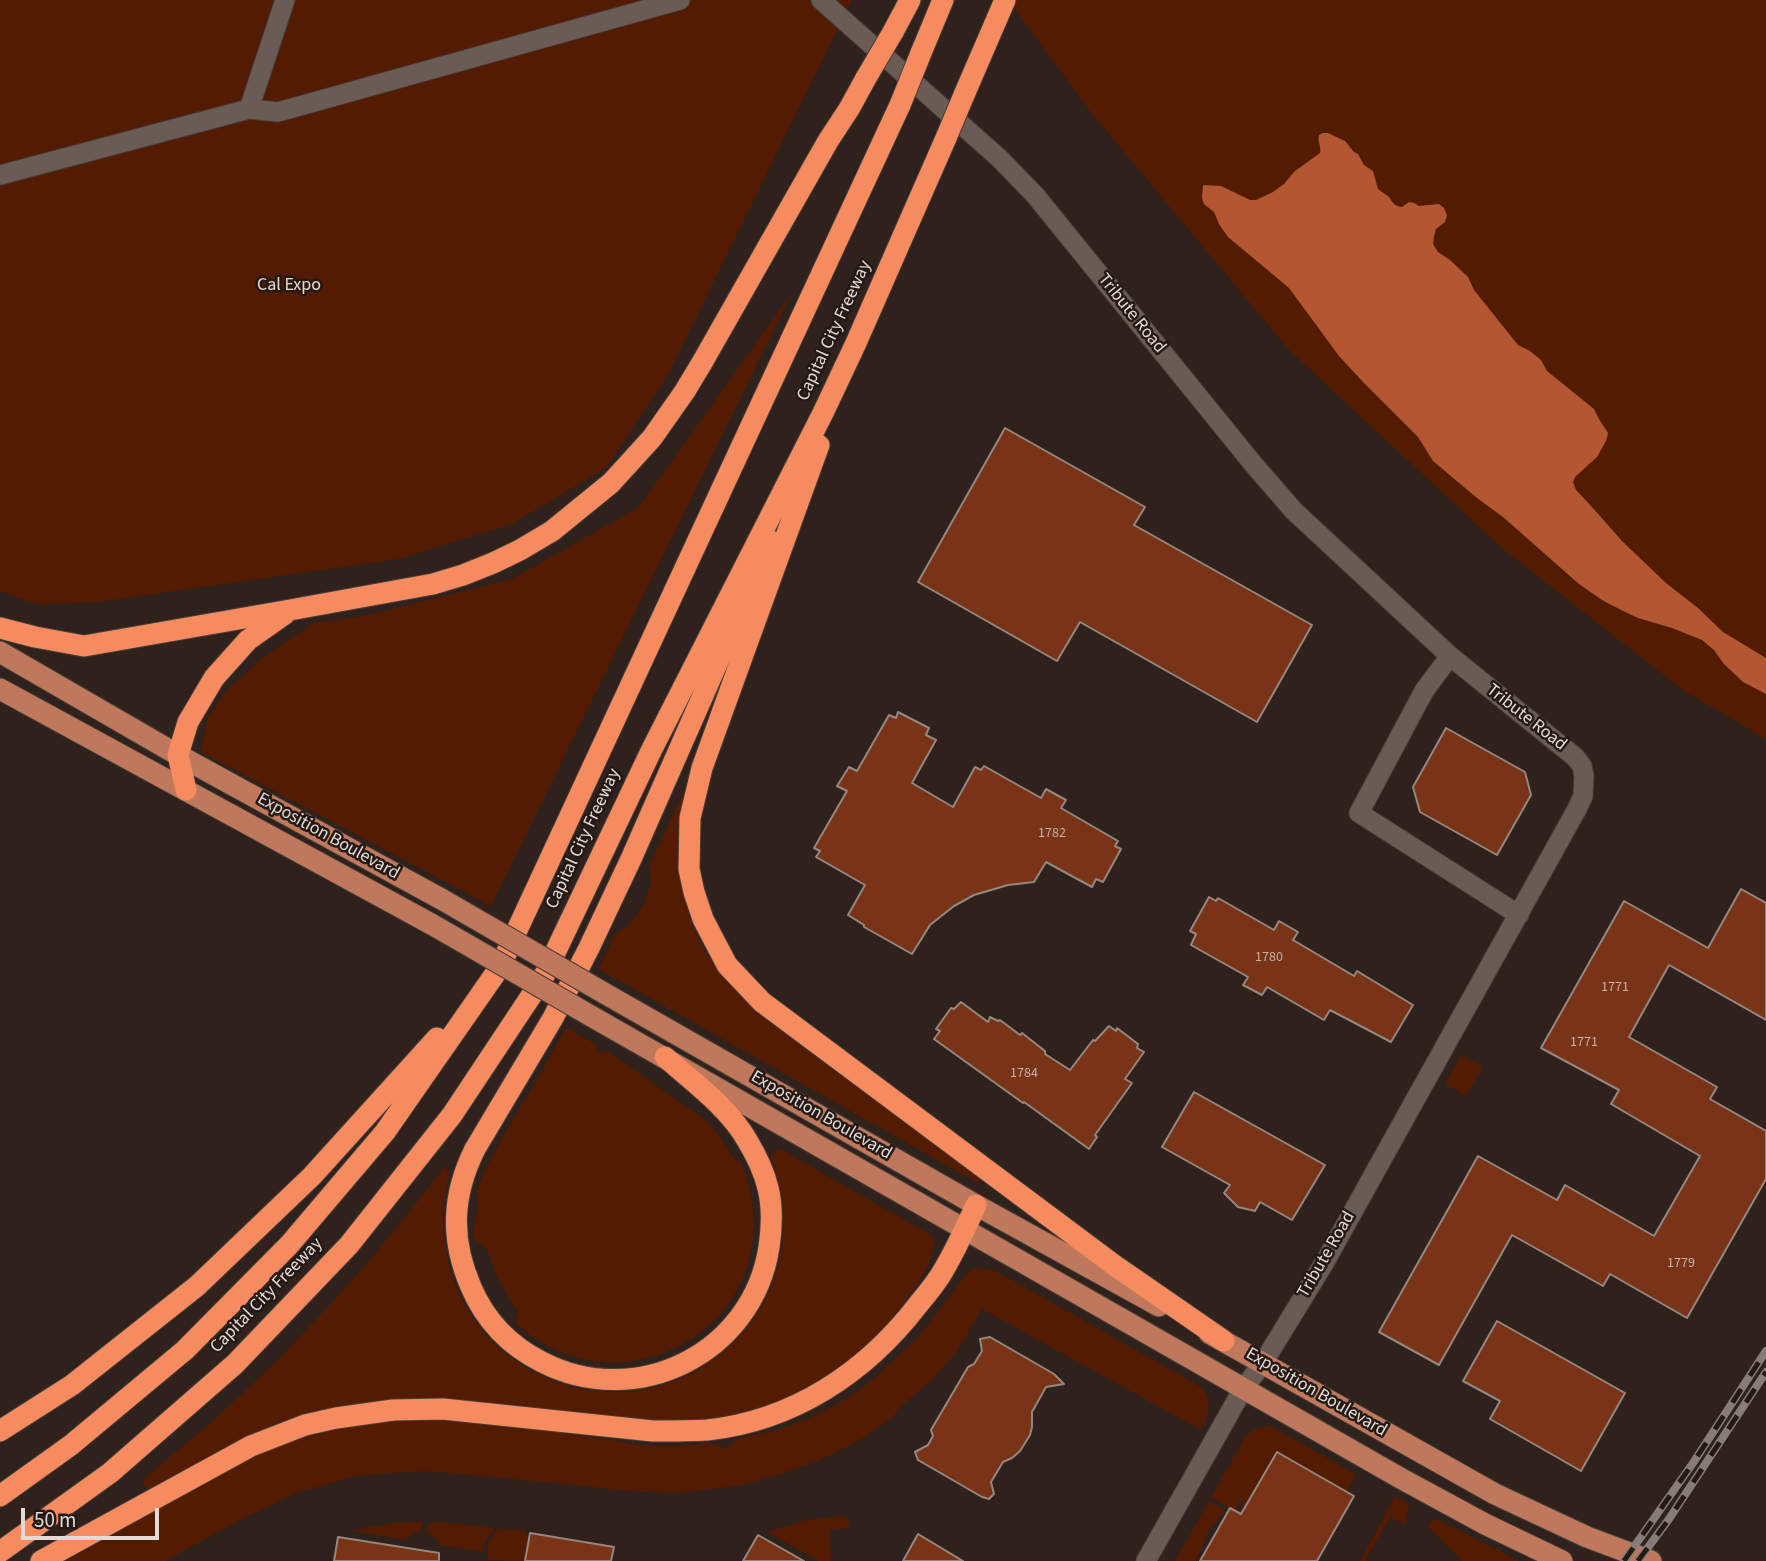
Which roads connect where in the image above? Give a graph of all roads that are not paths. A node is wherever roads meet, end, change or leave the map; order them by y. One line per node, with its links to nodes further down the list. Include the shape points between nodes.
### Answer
1 (285, 0): 7 (street)
2 (681, 0): 7 (street, via 278,112)
3 (821, 0): 14 (street, Tribute Road, via 1035,195 1294,511)
4 (910, 0): 11 (highway, bridge, via 685,391 652,438 611,483 552,531 473,571 433,584)
5 (943, 0): 19 (highway, Capital City Freeway, bridge, via 900,105)
6 (1005, 0): 9 (highway, Capital City Freeway, bridge)
7 (249, 109): 8 (street)
8 (0, 175)
9 (856, 343): 10 (highway, Capital City Freeway); 23 (highway, via 702,768 690,818 689,869 703,919 727,965 762,1002 1114,1265)
10 (823, 412): 20 (highway, via 761,566 614,896 553,1018 475,1149 461,1185 458,1251 476,1299 509,1341 531,1357 577,1376 625,1380 651,1376 699,1355 737,1320 767,1259 772,1212 761,1166 734,1121); 28 (highway, Capital City Freeway, via 652,749 543,978 452,1115 349,1245 234,1364 110,1473)
11 (290, 610): 12 (highway, via 84,646); 16 (highway, via 248,640 214,678 188,722)
12 (0, 628)
13 (0, 652): 16 (main road, Exposition Boulevard)
14 (1450, 656): 18 (street, Tribute Road, via 1582,766 1583,796); 18 (street, via 1424,691 1359,813)
15 (0, 689): 17 (main road, Exposition Boulevard)
16 (177, 755): 17 (highway); 21 (main road, Exposition Boulevard, bridge, via 443,900)
17 (186, 790): 20 (main road, Exposition Boulevard, bridge)
18 (1519, 915): 24 (street, Tribute Road, via 1326,1260)
19 (495, 974): 26 (highway, via 312,1176 197,1286 72,1385); 27 (highway, Capital City Freeway, via 385,1132 289,1245 185,1350 71,1445)
20 (665, 1057): 22 (main road, Exposition Boulevard)
21 (976, 1205): 22 (highway); 23 (main road, Exposition Boulevard)
22 (964, 1229): 25 (main road, Exposition Boulevard); 29 (highway, via 940,1277 875,1354 820,1393 773,1414 736,1425 680,1431 443,1409 393,1409 336,1418 251,1446)
23 (1224, 1341): 24 (main road, Exposition Boulevard)
24 (1263, 1363): 25 (street, Tribute Road); 32 (main road, Exposition Boulevard, via 1495,1494)
25 (1243, 1389): 30 (street, Tribute Road); 31 (main road, Exposition Boulevard, via 1451,1506)
26 (0, 1431)
27 (0, 1496)
28 (0, 1552)
29 (41, 1561)
30 (1146, 1561)
31 (1562, 1561)
32 (1651, 1561)

